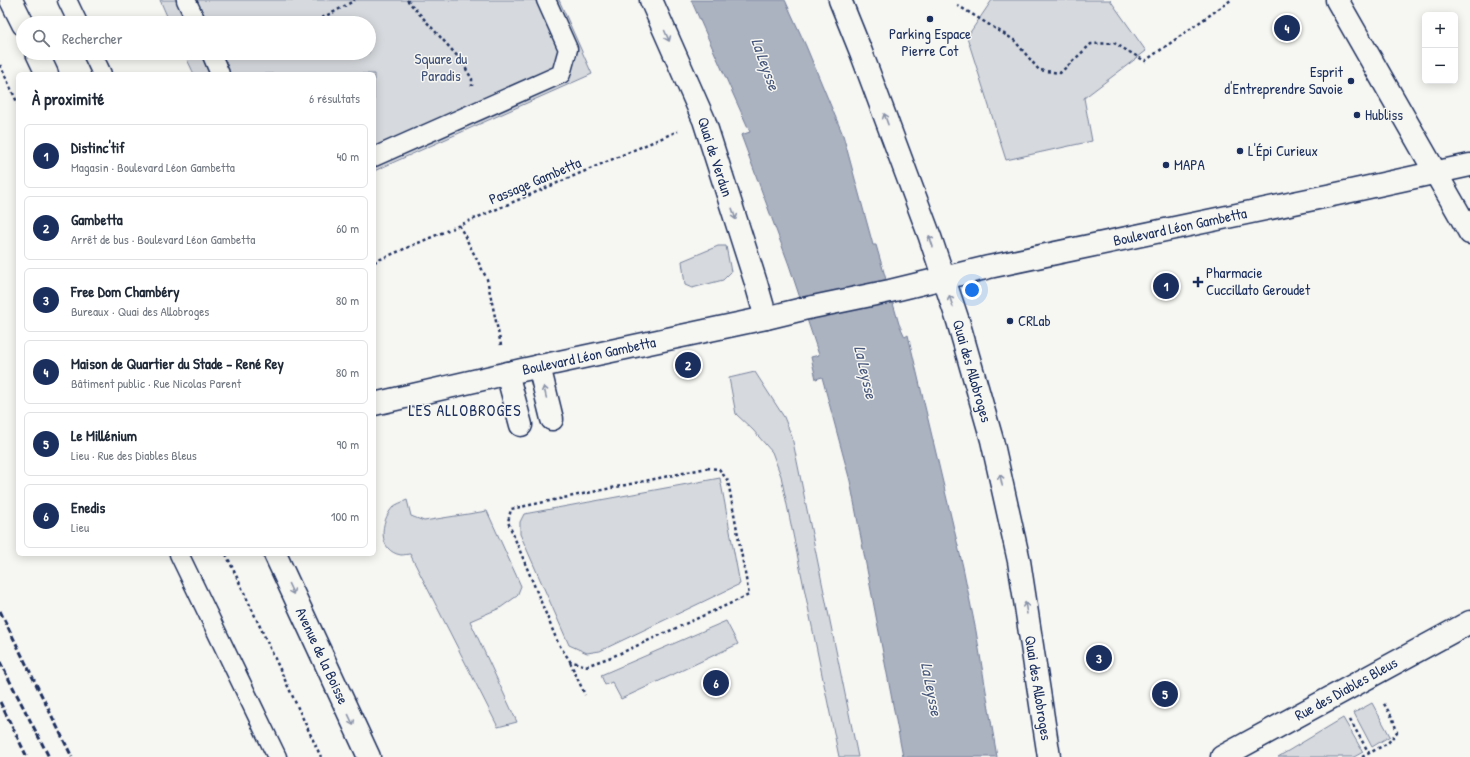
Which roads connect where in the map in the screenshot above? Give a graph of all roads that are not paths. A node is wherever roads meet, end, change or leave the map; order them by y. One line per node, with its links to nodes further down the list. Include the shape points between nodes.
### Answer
1 (11, 0): 8 (main road)
2 (67, 0): 9 (lane)
3 (186, 0): 10 (lane)
4 (546, 0): 17 (lane, via 568,49 560,74)
5 (651, 0): 22 (main road, Quai de Verdun, one-way to 22, via 704,120)
6 (840, 0): 21 (main road, Quai des Allobroges, one-way to 6)
7 (1337, 0): 19 (main road)
8 (19, 16)
9 (75, 16)
10 (194, 16)
11 (40, 60): 14 (main road)
12 (95, 60): 15 (lane)
13 (213, 60): 16 (lane)
14 (46, 72)
15 (101, 72)
16 (219, 72)
17 (376, 156)
18 (1470, 165): 19 (main road, Boulevard Léon Gambetta)
19 (1435, 172): 20 (main road); 21 (main road, Boulevard Léon Gambetta)
20 (1470, 233)
21 (944, 278): 22 (main road, Boulevard Léon Gambetta); 33 (main road, Quai des Allobroges, one-way to 21, via 1019,560 996,455)
22 (766, 318): 23 (main road, Boulevard Léon Gambetta)
23 (539, 366): 24 (main road, Boulevard Léon Gambetta); 26 (main road, one-way to 23)
24 (507, 373): 25 (main road, Boulevard Léon Gambetta); 27 (main road)
25 (376, 404)
26 (552, 419)
27 (521, 425)
28 (180, 556): 31 (lane)
29 (276, 556): 32 (main road, Avenue de la Boisse, one-way to 32)
30 (1470, 622): 34 (main road, Rue des Diables Bleus)
31 (277, 757)
32 (369, 757)
33 (1049, 757)
34 (1222, 757)

